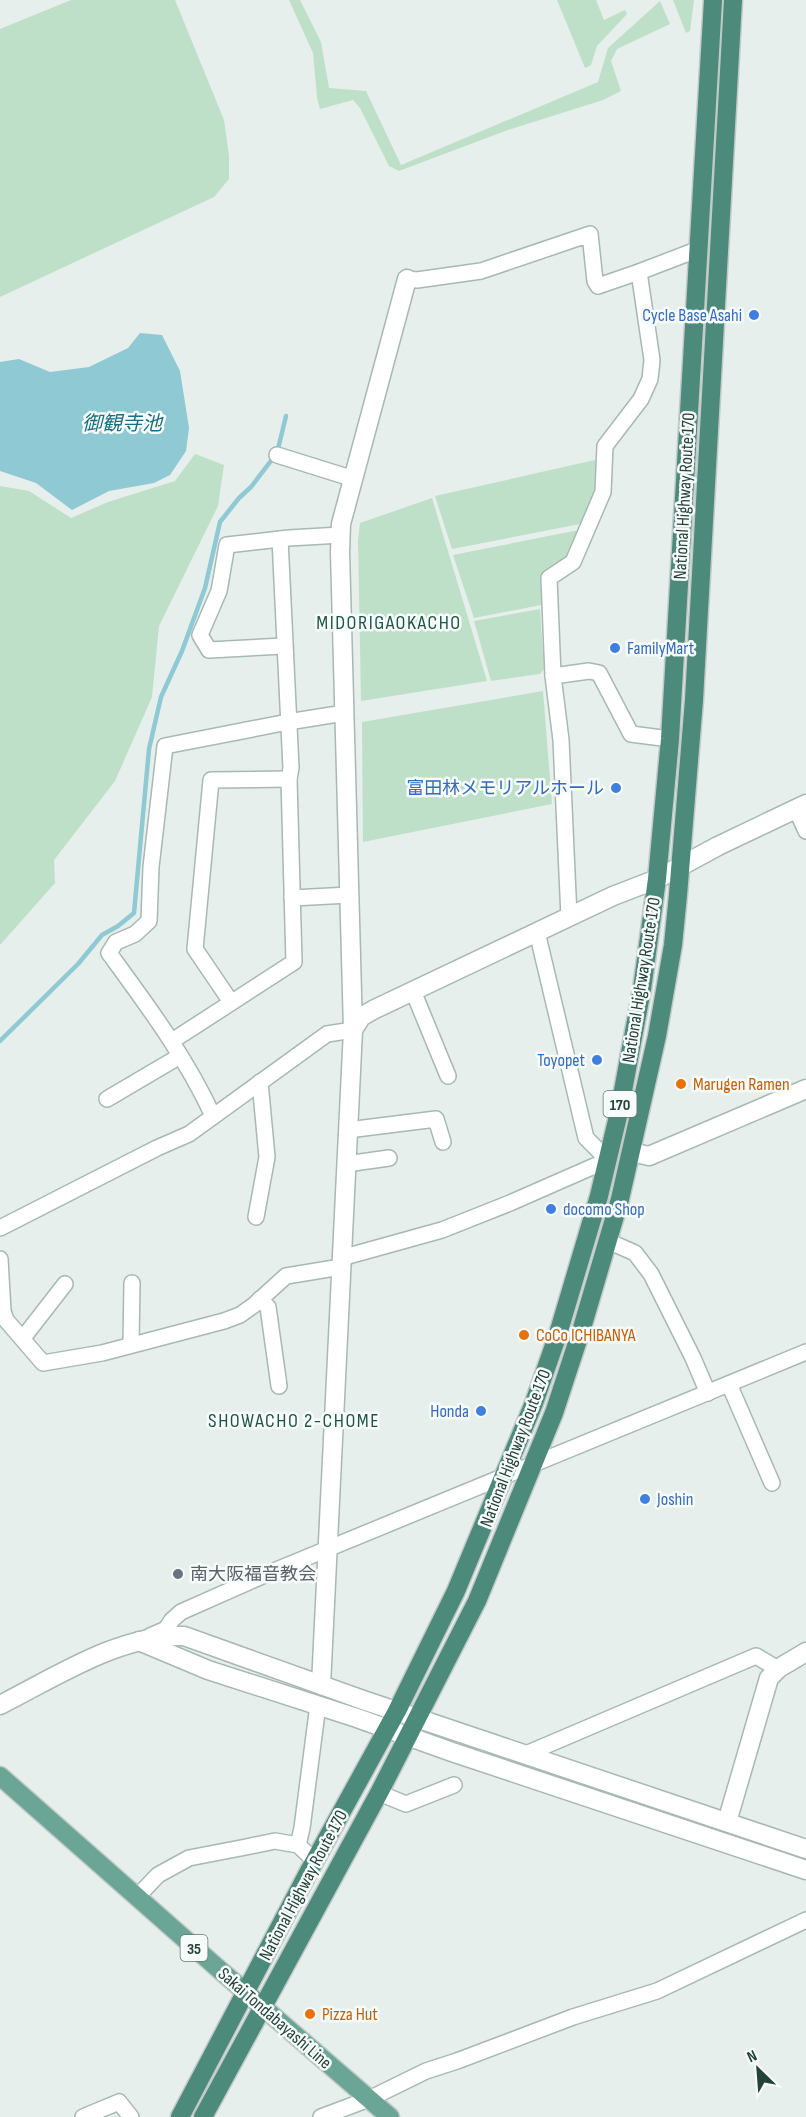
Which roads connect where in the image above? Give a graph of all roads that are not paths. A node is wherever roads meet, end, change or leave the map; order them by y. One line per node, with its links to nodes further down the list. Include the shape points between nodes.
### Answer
1 (713, 0): 3 (highway, National Highway Route 170 / 170)
2 (733, 0): 18 (highway, National Highway Route 170 / 170, via 694,700)
3 (699, 249): 4 (street); 14 (highway, National Highway Route 170 / 170)
4 (639, 272): 5 (street, via 598,286 590,234 481,272); 11 (street, via 652,360 650,379 641,399 605,446 603,492 573,562 549,578)
5 (407, 279): 7 (street)
6 (277, 455): 7 (street)
7 (354, 479): 8 (street)
8 (341, 535): 9 (street); 12 (street)
9 (280, 539): 10 (street); 10 (street, via 227,545 219,591 200,635 209,650)
10 (284, 646): 13 (street)
11 (553, 676): 14 (street, via 599,673 631,734); 22 (street, via 561,740)
12 (344, 713): 13 (street); 20 (street)
13 (288, 722): 15 (street); 27 (street, via 165,746 149,921 135,934 116,942 109,953)
14 (670, 739): 19 (highway, National Highway Route 170 / 170)
15 (289, 779): 21 (street); 25 (street, via 211,780 195,949)
16 (801, 806): 17 (street); 18 (street)
17 (806, 831)
18 (680, 867): 19 (street); 36 (highway, National Highway Route 170 / 170, via 666,989)
19 (657, 879): 22 (street); 38 (highway, National Highway Route 170 / 170, via 642,989)
20 (349, 895): 21 (street); 26 (street)
21 (292, 898): 25 (street, via 294,962)
22 (568, 917): 23 (street)
23 (537, 932): 24 (street); 38 (street, via 586,1138)
24 (413, 991): 26 (street, via 361,1017); 29 (street)
25 (231, 1002): 27 (street)
26 (353, 1030): 30 (street, via 327,1034); 34 (street)
27 (172, 1041): 28 (street)
28 (180, 1056): 32 (street); 33 (street)
29 (448, 1076)
30 (260, 1082): 33 (street); 40 (street, via 267,1157)
31 (806, 1089): 36 (street, via 649,1156)
32 (107, 1099)
33 (213, 1116): 41 (street, via 189,1134)
34 (348, 1130): 35 (street, via 436,1119); 39 (street)
35 (443, 1142)
36 (631, 1152): 42 (highway, National Highway Route 170 / 170)
37 (389, 1158): 39 (street)
38 (608, 1160): 44 (street, via 442,1230); 55 (highway, National Highway Route 170 / 170, via 558,1334)
39 (346, 1164): 44 (street)
40 (255, 1217)
41 (0, 1228)
42 (608, 1241): 53 (street, via 635,1253 651,1274); 54 (highway, National Highway Route 170 / 170, via 561,1391)
43 (0, 1259): 48 (street, via 3,1311)
44 (341, 1263): 47 (street, via 286,1276); 57 (street)
45 (132, 1283): 49 (street)
46 (65, 1284): 48 (street)
47 (260, 1299): 49 (street, via 240,1315 224,1321); 52 (street, via 268,1307)
48 (23, 1338): 49 (street, via 43,1364)
49 (131, 1344)
50 (806, 1352): 51 (street)
51 (729, 1384): 53 (street); 56 (street)
52 (279, 1386)
53 (708, 1393): 54 (street)
54 (533, 1465): 55 (street); 65 (highway, National Highway Route 170 / 170, via 477,1601)
55 (504, 1478): 57 (street); 64 (highway, National Highway Route 170 / 170, via 456,1591)
56 (772, 1483)
57 (327, 1551): 58 (street, via 181,1612 166,1629); 61 (street)
58 (139, 1641): 61 (street, via 184,1636); 62 (street, via 95,1657); 63 (street, via 208,1670)
59 (806, 1652): 60 (street)
60 (778, 1669): 68 (street, via 756,1656); 72 (street, via 769,1678)
61 (321, 1684): 64 (street)
62 (0, 1705)
63 (318, 1705): 66 (street); 73 (street)
64 (397, 1711): 65 (street); 66 (highway, National Highway Route 170 / 170)
65 (418, 1718): 67 (highway, National Highway Route 170 / 170); 68 (street)
66 (387, 1729): 67 (street); 75 (highway, National Highway Route 170 / 170)
67 (408, 1736): 71 (highway, National Highway Route 170 / 170); 76 (street)
68 (526, 1754): 72 (street)
69 (0, 1776): 77 (main road, Sakai Tondabayashi Line / 35)
70 (454, 1785): 71 (street, via 406,1804)
71 (379, 1793): 80 (highway, National Highway Route 170 / 170)
72 (727, 1822): 74 (street)
73 (298, 1845): 75 (street); 77 (street, via 276,1841 189,1858 158,1875)
74 (806, 1849)
75 (315, 1861): 79 (highway, National Highway Route 170 / 170)
76 (806, 1870)
77 (137, 1897): 79 (main road, Sakai Tondabayashi Line / 35)
78 (806, 1920): 81 (street, via 657,1991 573,2016 426,2071)
79 (245, 1992): 80 (main road, Sakai Tondabayashi Line / 35); 84 (highway, National Highway Route 170 / 170)
80 (263, 2008): 81 (main road, Sakai Tondabayashi Line / 35); 85 (highway, National Highway Route 170 / 170)
81 (369, 2099): 86 (street); 87 (main road, Sakai Tondabayashi Line / 35)
82 (83, 2117): 83 (street, via 119,2102)
83 (131, 2117)
84 (180, 2117)
85 (203, 2117)
86 (321, 2117)
87 (390, 2117)

